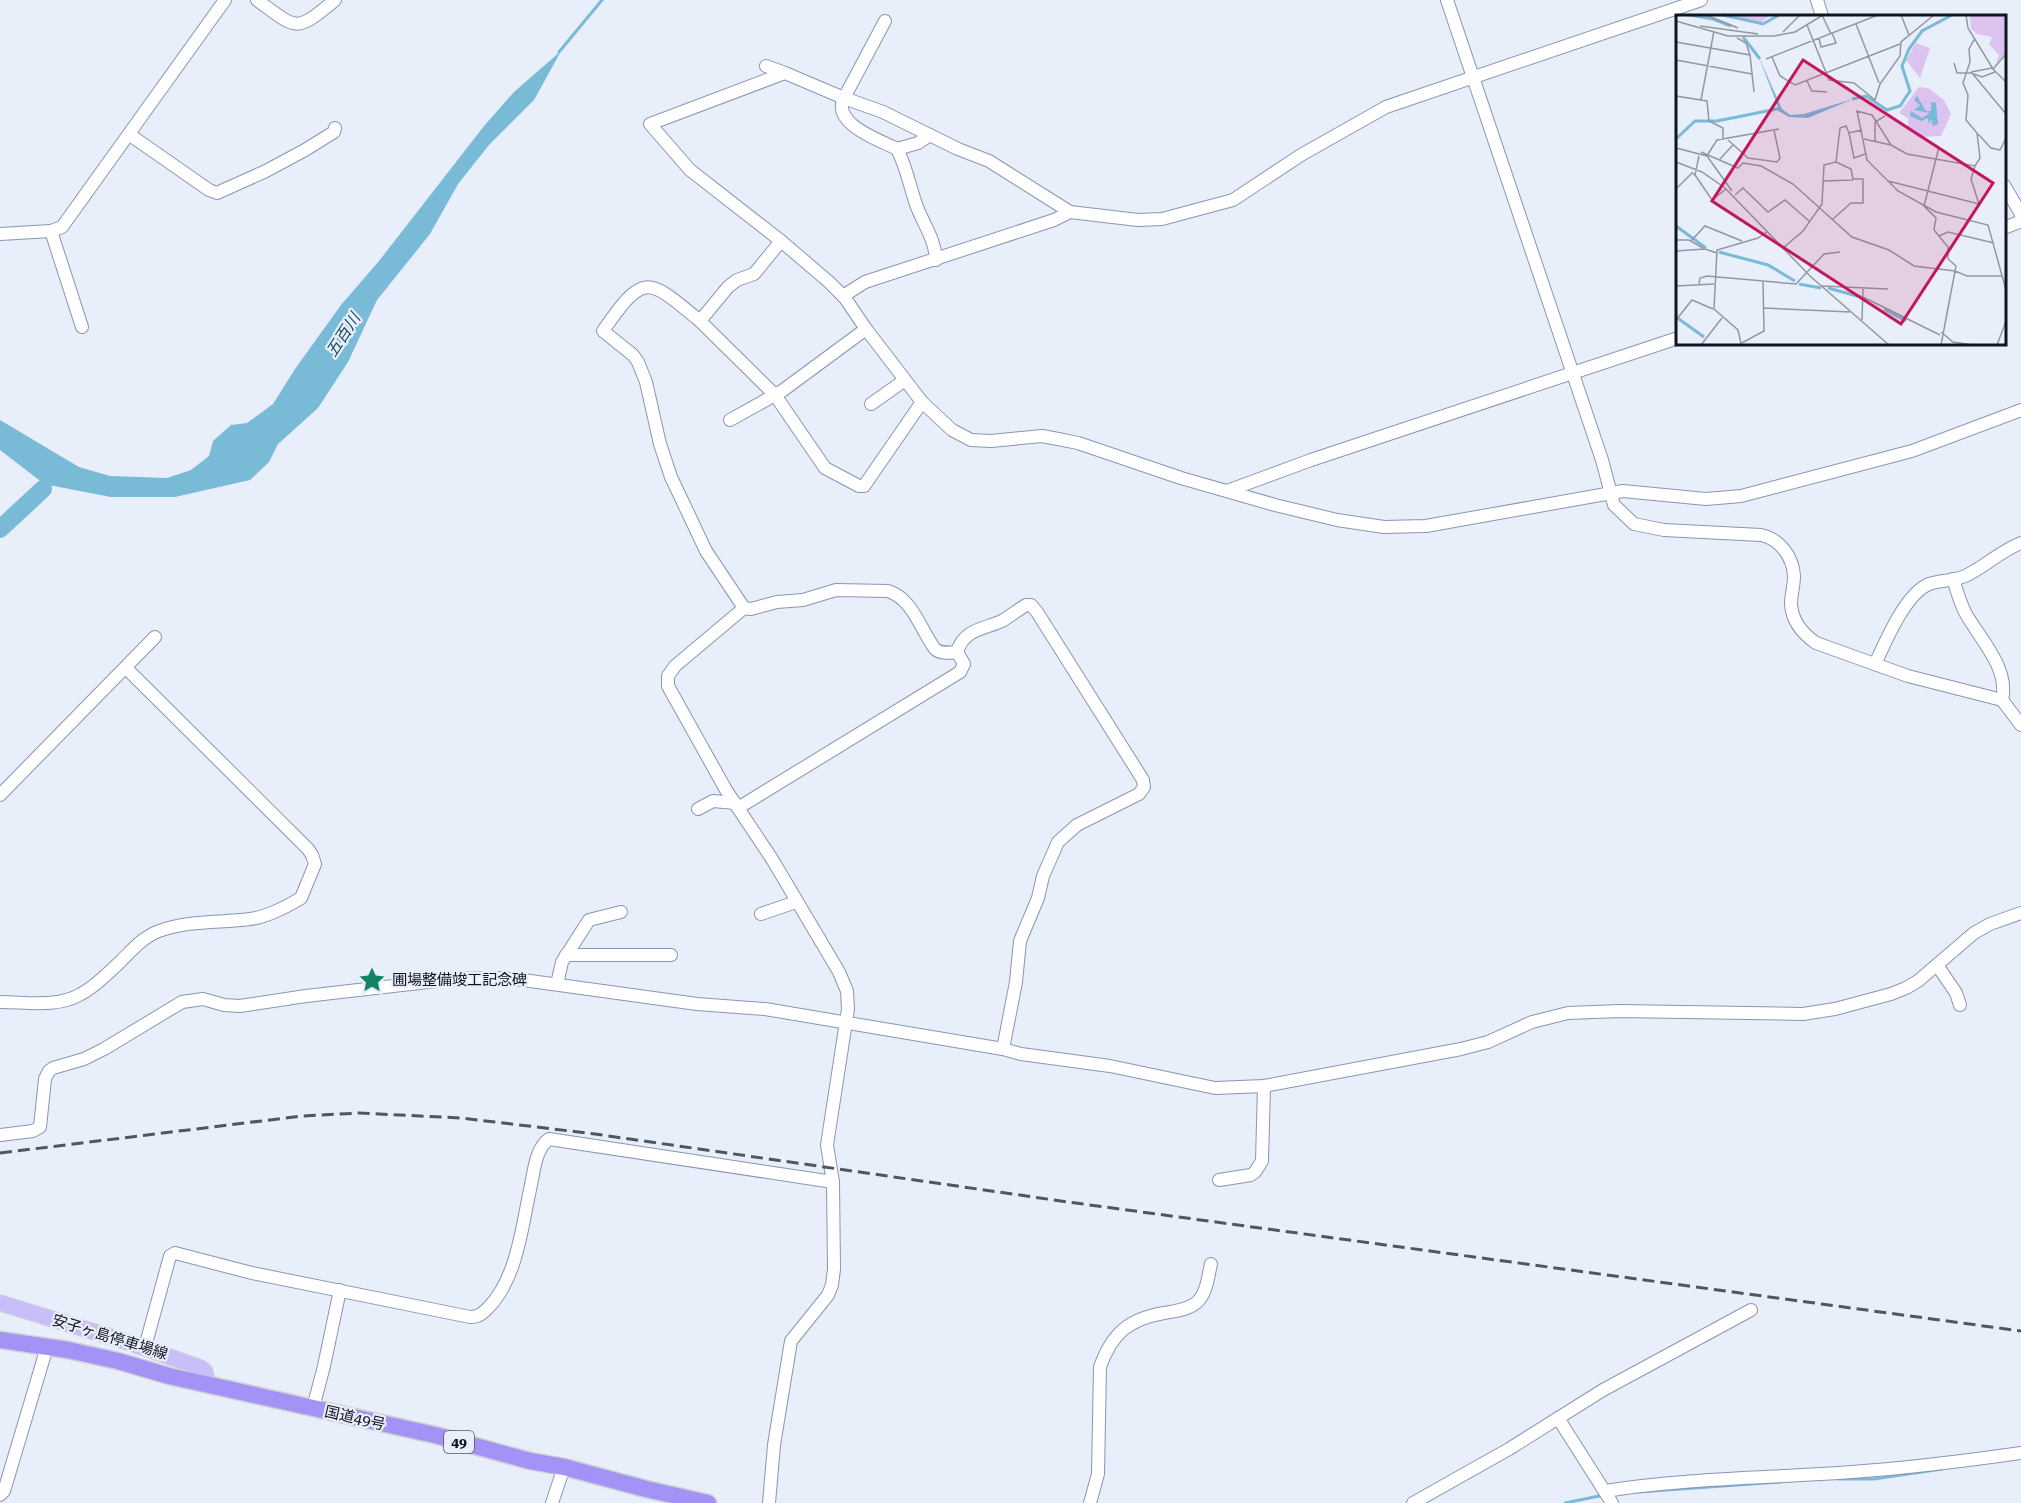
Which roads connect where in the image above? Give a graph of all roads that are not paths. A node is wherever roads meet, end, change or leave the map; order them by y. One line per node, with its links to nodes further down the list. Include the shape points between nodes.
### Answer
1 (225, 0): 14 (street)
2 (257, 0): 3 (street, via 292,24 306,24)
3 (335, 0)
4 (1447, 0): 11 (street)
5 (1701, 0): 11 (street)
6 (1817, 0): 7 (street)
7 (1822, 15)
8 (885, 21): 12 (street)
9 (766, 66): 10 (street)
10 (785, 73): 12 (street); 24 (street, via 650,124 690,170)
11 (1473, 77): 18 (street, via 1374,112 1225,202 1162,219); 31 (street)
12 (844, 98): 15 (street); 16 (street, via 840,105 848,122)
13 (335, 128): 14 (street, via 305,150 217,193)
14 (129, 135): 22 (street, via 62,227)
15 (930, 135): 16 (street); 18 (street, via 989,161)
16 (897, 149): 25 (street, via 931,235)
17 (2006, 188): 19 (street)
18 (1070, 212): 25 (street)
19 (2021, 214)
20 (2021, 219): 21 (street)
21 (2006, 227)
22 (51, 231): 23 (street); 28 (street)
23 (0, 234)
24 (781, 241): 26 (street); 27 (street, via 754,274 728,287)
25 (936, 260): 26 (street, via 865,282)
26 (843, 296): 29 (street)
27 (700, 321): 33 (street); 42 (street, via 661,291 644,286 630,295 603,331 633,355 640,368 671,477 706,551)
28 (82, 327)
29 (866, 329): 32 (street); 33 (street)
30 (1676, 338): 31 (street)
31 (1572, 374): 38 (street); 39 (street)
32 (905, 380): 34 (street); 35 (street)
33 (775, 395): 34 (street, via 825,468 861,487); 37 (street)
34 (922, 402): 38 (street, via 952,430 971,440 1041,436 1058,439)
35 (871, 404)
36 (2021, 410): 39 (street, via 1912,451 1741,496 1706,499 1633,490)
37 (730, 420)
38 (1227, 491): 39 (street, via 1337,520 1384,527 1445,523)
39 (1609, 492): 45 (street, via 1614,505 1640,526 1772,538 1791,561 1791,605 1802,631 1816,643)
40 (2021, 543): 41 (street)
41 (1953, 579): 45 (street, via 1929,584 1914,595); 47 (street, via 1968,617 1994,656 2004,688)
42 (744, 608): 44 (street, via 803,600 836,590 888,591 909,606 935,649); 50 (street, via 675,666 666,682)
43 (155, 637): 46 (street)
44 (957, 652): 50 (street, via 964,664 960,672); 63 (street, via 964,639 977,629 1026,605 1034,607 1144,784 1139,794 1077,825 1058,842 1020,941)
45 (1875, 664): 47 (street)
46 (126, 668): 49 (street); 60 (street, via 308,849 315,864 301,898 268,914 191,923 148,936 97,983 69,1000 35,1004)
47 (2002, 700): 48 (street)
48 (2021, 726)
49 (0, 795)
50 (736, 805): 51 (street, via 713,801); 52 (street)
51 (698, 809)
52 (796, 902): 55 (street); 62 (street, via 845,985)
53 (621, 912): 57 (street, via 589,920)
54 (2021, 913): 58 (street, via 1980,929)
55 (761, 914)
56 (671, 954): 57 (street)
57 (566, 955): 59 (street)
58 (1937, 965): 61 (street); 64 (street, via 1906,988 1835,1009 1803,1014 1568,1013 1461,1049)
59 (557, 984): 62 (street, via 697,1004 765,1009); 65 (street, via 497,978 454,979 240,1006 189,1000 84,1059 53,1068 45,1079 40,1126 33,1131)
60 (0, 1002)
61 (1960, 1005)
62 (846, 1024): 63 (street); 67 (street, via 826,1144)
63 (1003, 1049): 64 (street, via 1215,1088)
64 (1264, 1086): 66 (street, via 1262,1161 1251,1175)
65 (0, 1135)
66 (1219, 1180)
67 (833, 1182): 69 (street, via 549,1139 543,1143 537,1160 505,1284 481,1315 470,1317); 84 (street, via 832,1286 791,1341)
68 (1211, 1264): 85 (street, via 1196,1303 1130,1323 1114,1338 1104,1356 1100,1367 1098,1474)
69 (340, 1290): 74 (street, via 175,1253 170,1256); 76 (street)
70 (0, 1303): 74 (main road, 安子ヶ島停車場線)
71 (1751, 1310): 77 (street, via 1603,1389)
72 (0, 1340): 73 (highway, 国道49号 / 49)
73 (47, 1347): 75 (highway, 国道49号 / 49); 81 (street)
74 (145, 1347): 75 (main road, 安子ヶ島停車場線, via 200,1366)
75 (208, 1385): 76 (highway, 国道49号 / 49)
76 (313, 1408): 79 (highway, 国道49号 / 49)
77 (1558, 1418): 80 (street); 86 (street)
78 (2021, 1453): 80 (street, via 1919,1467 1671,1482)
79 (564, 1467): 82 (street); 83 (highway, 国道49号 / 49)
80 (1605, 1491): 87 (street)
81 (0, 1495)
82 (552, 1503)
83 (708, 1503)
84 (769, 1503)
85 (1090, 1503)
86 (1413, 1503)
87 (1612, 1503)

